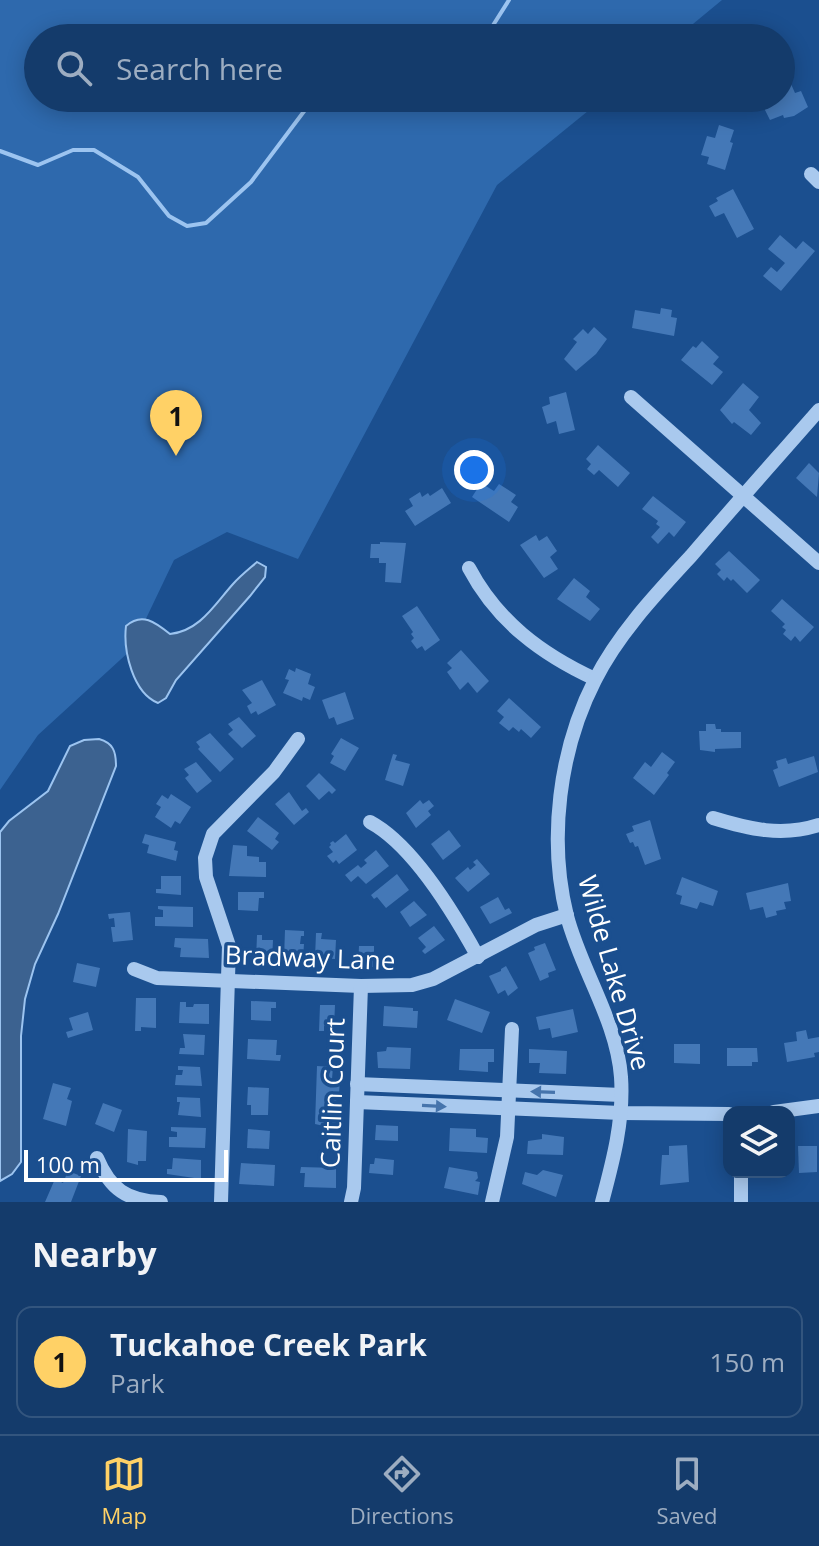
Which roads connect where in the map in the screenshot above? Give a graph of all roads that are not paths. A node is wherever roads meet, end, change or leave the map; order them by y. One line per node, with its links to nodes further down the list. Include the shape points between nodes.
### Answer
1 (631, 397): 3 (street)
2 (819, 410): 3 (street, Wilde Lake Drive)
3 (745, 495): 4 (street); 6 (street, Wilde Lake Drive, via 626,631)
4 (819, 563)
5 (469, 568): 6 (street, via 513,627 561,663)
6 (595, 679): 11 (street, Wilde Lake Drive, via 574,732 560,799 559,852)
7 (298, 739): 14 (street, via 208,845 206,877 228,939)
8 (713, 818): 10 (street, via 773,832)
9 (370, 822): 12 (street, via 396,841 443,898)
10 (819, 825)
11 (567, 915): 12 (street, Bradway Lane, via 536,925); 19 (street, Wilde Lake Drive, via 609,1029)
12 (478, 957): 15 (street, Bradway Lane, via 412,985)
13 (134, 969): 14 (street, Bradway Lane, via 157,978)
14 (230, 980): 15 (street, Bradway Lane); 29 (street)
15 (361, 986): 17 (street, Caitlin Court)
16 (512, 1029): 18 (street)
17 (357, 1084): 18 (street); 20 (street, Caitlin Court)
18 (510, 1091): 19 (street, one-way to 18); 22 (street)
19 (621, 1095): 24 (street, Wilde Lake Drive)
20 (357, 1102): 22 (street, one-way to 22); 30 (street, Caitlin Court)
21 (819, 1106): 23 (street)
22 (509, 1109): 24 (street); 31 (street)
23 (795, 1109)
24 (621, 1113): 25 (street); 32 (street, Wilde Lake Drive)
25 (723, 1114)
26 (97, 1158): 28 (street, via 105,1177 129,1196)
27 (741, 1178): 33 (street)
28 (161, 1202)
29 (221, 1202)
30 (351, 1202)
31 (492, 1202)
32 (602, 1202)
33 (741, 1202)

